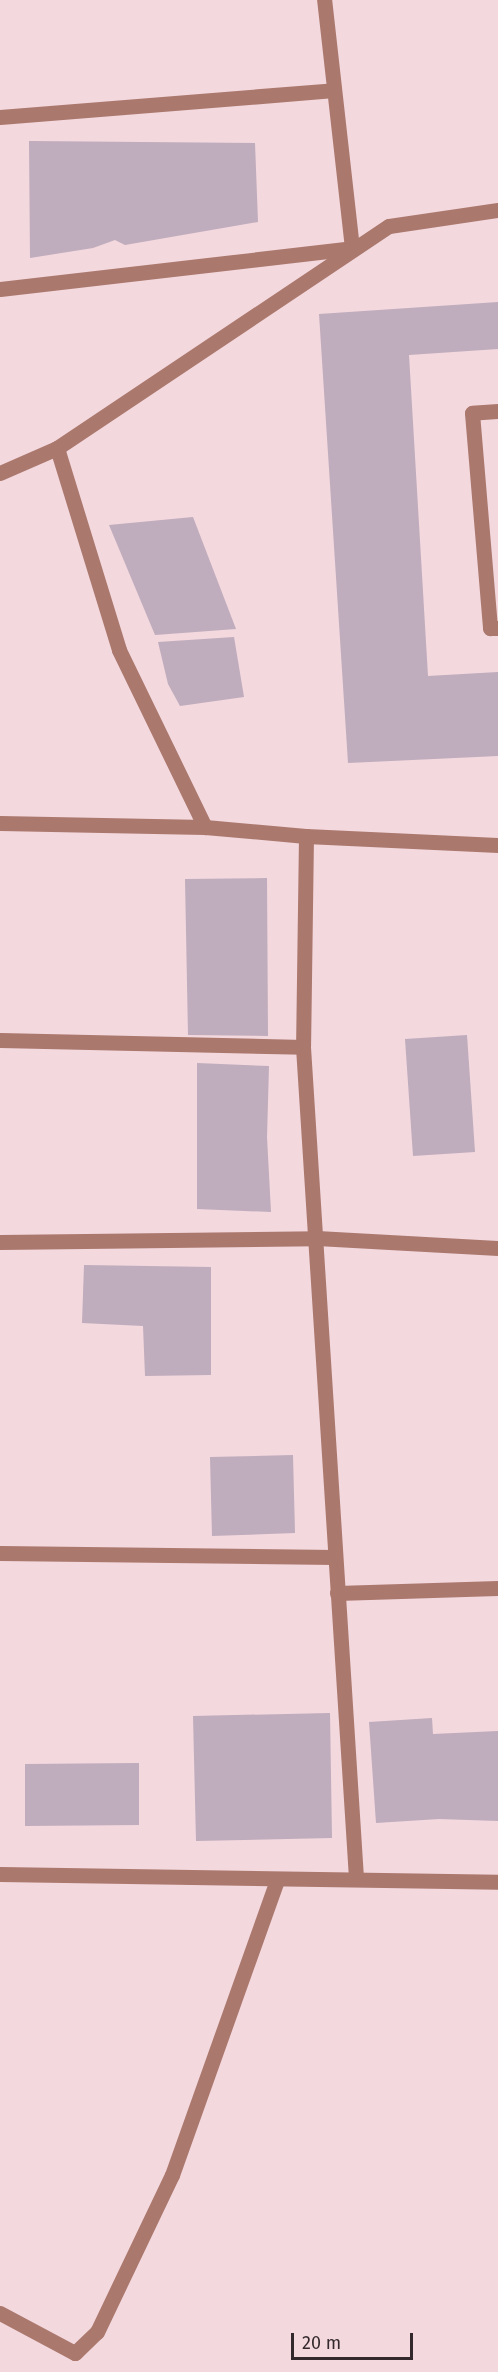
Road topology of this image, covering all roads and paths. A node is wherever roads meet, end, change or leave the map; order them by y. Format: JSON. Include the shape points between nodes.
{"nodes":[{"id":1,"x":324,"y":0,"type":"edge"},
{"id":2,"x":334,"y":90,"type":"junction"},
{"id":3,"x":0,"y":117,"type":"edge"},
{"id":4,"x":498,"y":210,"type":"edge"},
{"id":5,"x":352,"y":248,"type":"junction"},
{"id":6,"x":0,"y":289,"type":"edge"},
{"id":7,"x":498,"y":411,"type":"edge"},
{"id":8,"x":57,"y":448,"type":"junction"},
{"id":9,"x":0,"y":473,"type":"edge"},
{"id":10,"x":498,"y":628,"type":"edge"},
{"id":11,"x":0,"y":823,"type":"edge"},
{"id":12,"x":205,"y":827,"type":"junction"},
{"id":13,"x":306,"y":836,"type":"junction"},
{"id":14,"x":498,"y":845,"type":"edge"},
{"id":15,"x":0,"y":1040,"type":"edge"},
{"id":16,"x":303,"y":1047,"type":"junction"},
{"id":17,"x":317,"y":1238,"type":"junction"},
{"id":18,"x":0,"y":1242,"type":"edge"},
{"id":19,"x":498,"y":1248,"type":"edge"},
{"id":20,"x":0,"y":1553,"type":"edge"},
{"id":21,"x":335,"y":1557,"type":"junction"},
{"id":22,"x":498,"y":1588,"type":"edge"},
{"id":23,"x":337,"y":1593,"type":"junction"},
{"id":24,"x":0,"y":1874,"type":"edge"},
{"id":25,"x":356,"y":1878,"type":"junction"},
{"id":26,"x":277,"y":1880,"type":"junction"},
{"id":27,"x":498,"y":1882,"type":"edge"},
{"id":28,"x":0,"y":2313,"type":"edge"}],
"edges":[{"from":1,"to":2,"type":"street"},
{"from":2,"to":3,"type":"street"},
{"from":2,"to":5,"type":"street"},
{"from":4,"to":5,"type":"street","via":[[389,226]]},
{"from":5,"to":6,"type":"street"},
{"from":5,"to":8,"type":"street"},
{"from":7,"to":10,"type":"street","via":[[472,413],[490,628]]},
{"from":8,"to":9,"type":"street"},
{"from":8,"to":12,"type":"street","via":[[119,650]]},
{"from":11,"to":12,"type":"street"},
{"from":12,"to":13,"type":"street"},
{"from":13,"to":14,"type":"street"},
{"from":13,"to":16,"type":"street"},
{"from":15,"to":16,"type":"street"},
{"from":16,"to":17,"type":"street"},
{"from":17,"to":18,"type":"street"},
{"from":17,"to":19,"type":"street"},
{"from":17,"to":21,"type":"street"},
{"from":20,"to":21,"type":"street"},
{"from":21,"to":23,"type":"street"},
{"from":22,"to":23,"type":"street"},
{"from":23,"to":25,"type":"street"},
{"from":24,"to":26,"type":"street"},
{"from":25,"to":26,"type":"street"},
{"from":25,"to":27,"type":"street"},
{"from":26,"to":28,"type":"street","via":[[172,2175],[97,2332],[75,2353]]}]}
